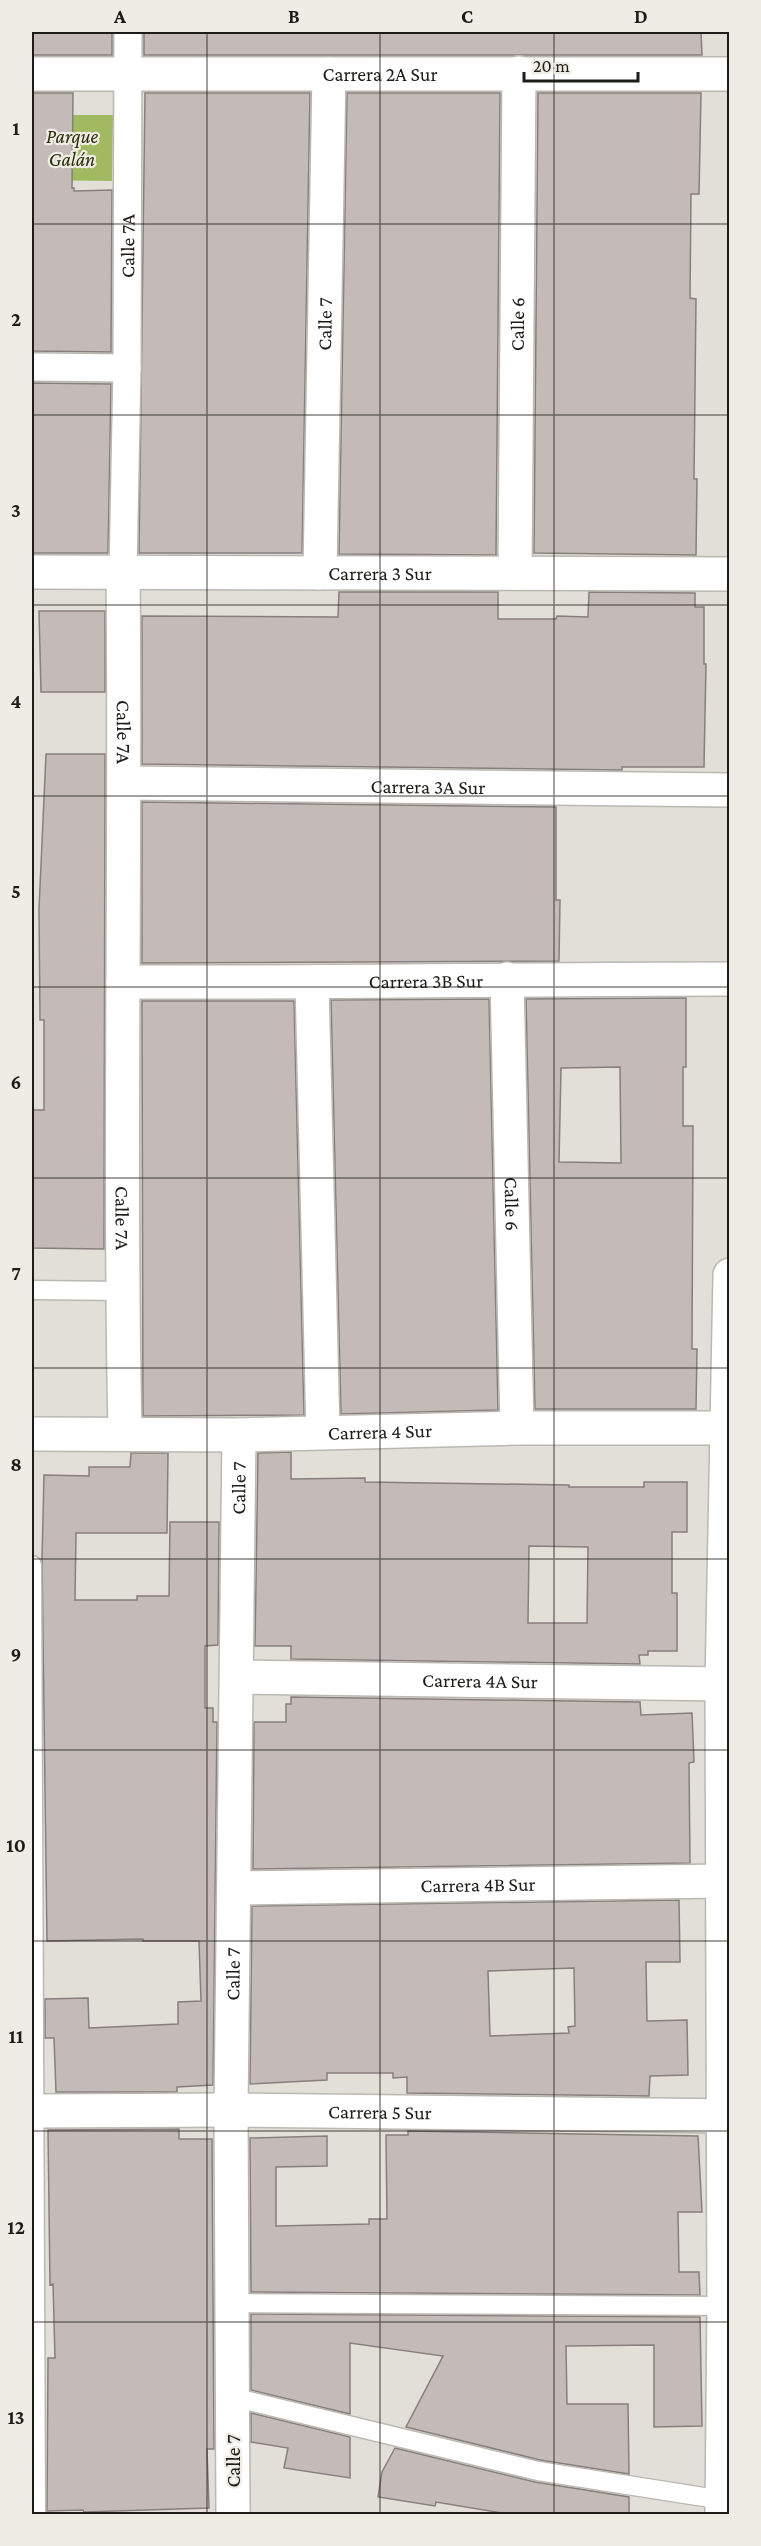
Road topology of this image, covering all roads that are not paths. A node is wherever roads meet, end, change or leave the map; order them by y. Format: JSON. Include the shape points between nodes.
{"nodes":[{"id":1,"x":128,"y":32,"type":"edge"},
{"id":2,"x":519,"y":73,"type":"junction"},
{"id":3,"x":32,"y":74,"type":"edge"},
{"id":4,"x":128,"y":74,"type":"junction"},
{"id":5,"x":329,"y":74,"type":"junction"},
{"id":6,"x":729,"y":74,"type":"edge"},
{"id":7,"x":32,"y":367,"type":"edge"},
{"id":8,"x":127,"y":368,"type":"junction"},
{"id":9,"x":32,"y":572,"type":"edge"},
{"id":10,"x":123,"y":573,"type":"junction"},
{"id":11,"x":320,"y":573,"type":"junction"},
{"id":12,"x":515,"y":573,"type":"junction"},
{"id":13,"x":729,"y":574,"type":"edge"},
{"id":14,"x":125,"y":783,"type":"junction"},
{"id":15,"x":729,"y":790,"type":"edge"},
{"id":16,"x":507,"y":979,"type":"junction"},
{"id":17,"x":729,"y":979,"type":"edge"},
{"id":18,"x":123,"y":981,"type":"junction"},
{"id":19,"x":312,"y":983,"type":"junction"},
{"id":20,"x":729,"y":1275,"type":"edge"},
{"id":21,"x":32,"y":1290,"type":"edge"},
{"id":22,"x":123,"y":1291,"type":"junction"},
{"id":23,"x":517,"y":1428,"type":"junction"},
{"id":24,"x":728,"y":1428,"type":"edge"},
{"id":25,"x":323,"y":1432,"type":"junction"},
{"id":26,"x":32,"y":1434,"type":"edge"},
{"id":27,"x":125,"y":1434,"type":"junction"},
{"id":28,"x":238,"y":1435,"type":"junction"},
{"id":29,"x":32,"y":1565,"type":"edge"},
{"id":30,"x":237,"y":1677,"type":"junction"},
{"id":31,"x":722,"y":1684,"type":"junction"},
{"id":32,"x":723,"y":1881,"type":"junction"},
{"id":33,"x":234,"y":1887,"type":"junction"},
{"id":34,"x":231,"y":2110,"type":"junction"},
{"id":35,"x":32,"y":2111,"type":"edge"},
{"id":36,"x":727,"y":2116,"type":"edge"},
{"id":37,"x":231,"y":2303,"type":"junction"},
{"id":38,"x":724,"y":2306,"type":"junction"},
{"id":39,"x":232,"y":2397,"type":"junction"},
{"id":40,"x":723,"y":2507,"type":"edge"},
{"id":41,"x":36,"y":2514,"type":"edge"},
{"id":42,"x":233,"y":2514,"type":"edge"}],
"edges":[{"from":1,"to":4,"type":"street","name":"Calle 7A"},
{"from":2,"to":5,"type":"street","name":"Carrera 2A Sur"},
{"from":2,"to":6,"type":"street","name":"Carrera 2A Sur"},
{"from":2,"to":12,"type":"street","name":"Calle 6"},
{"from":3,"to":4,"type":"street","name":"Carrera 2A Sur"},
{"from":4,"to":5,"type":"street","name":"Carrera 2A Sur"},
{"from":4,"to":8,"type":"street","name":"Calle 7A"},
{"from":5,"to":11,"type":"street","name":"Calle 7"},
{"from":7,"to":8,"type":"street"},
{"from":8,"to":10,"type":"street","name":"Calle 7A"},
{"from":9,"to":10,"type":"street","name":"Carrera 3 Sur"},
{"from":10,"to":11,"type":"street","name":"Carrera 3 Sur"},
{"from":10,"to":14,"type":"street","name":"Calle 7A"},
{"from":11,"to":12,"type":"street","name":"Carrera 3 Sur"},
{"from":12,"to":13,"type":"street","name":"Carrera 3 Sur"},
{"from":14,"to":15,"type":"street","name":"Carrera 3A Sur"},
{"from":14,"to":18,"type":"street","name":"Calle 7A"},
{"from":16,"to":17,"type":"street","name":"Carrera 3B Sur"},
{"from":16,"to":19,"type":"street","name":"Carrera 3B Sur"},
{"from":16,"to":23,"type":"street","name":"Calle 6"},
{"from":18,"to":19,"type":"street","name":"Carrera 3B Sur"},
{"from":18,"to":22,"type":"street","name":"Calle 7A"},
{"from":19,"to":25,"type":"street"},
{"from":20,"to":24,"type":"street"},
{"from":21,"to":22,"type":"lane"},
{"from":22,"to":27,"type":"street","name":"Calle 7A"},
{"from":23,"to":24,"type":"street","name":"Carrera 4 Sur"},
{"from":23,"to":25,"type":"street","name":"Carrera 4 Sur"},
{"from":24,"to":31,"type":"street"},
{"from":25,"to":28,"type":"street","name":"Carrera 4 Sur"},
{"from":26,"to":27,"type":"street","name":"Carrera 4 Sur"},
{"from":27,"to":28,"type":"street","name":"Carrera 4 Sur"},
{"from":28,"to":30,"type":"street","name":"Calle 7"},
{"from":29,"to":35,"type":"lane"},
{"from":30,"to":31,"type":"street","name":"Carrera 4A Sur"},
{"from":30,"to":33,"type":"street","name":"Calle 7"},
{"from":31,"to":32,"type":"street"},
{"from":32,"to":33,"type":"street","name":"Carrera 4B Sur"},
{"from":32,"to":36,"type":"street"},
{"from":33,"to":34,"type":"street","name":"Calle 7"},
{"from":34,"to":35,"type":"street","name":"Carrera 5 Sur"},
{"from":34,"to":36,"type":"street","name":"Carrera 5 Sur"},
{"from":34,"to":37,"type":"street","name":"Calle 7"},
{"from":35,"to":41,"type":"lane"},
{"from":36,"to":38,"type":"street"},
{"from":37,"to":38,"type":"lane"},
{"from":37,"to":39,"type":"street","name":"Calle 7"},
{"from":38,"to":40,"type":"street"},
{"from":39,"to":40,"type":"lane","via":[[538,2471]]},
{"from":39,"to":42,"type":"street","name":"Calle 7"}]}
